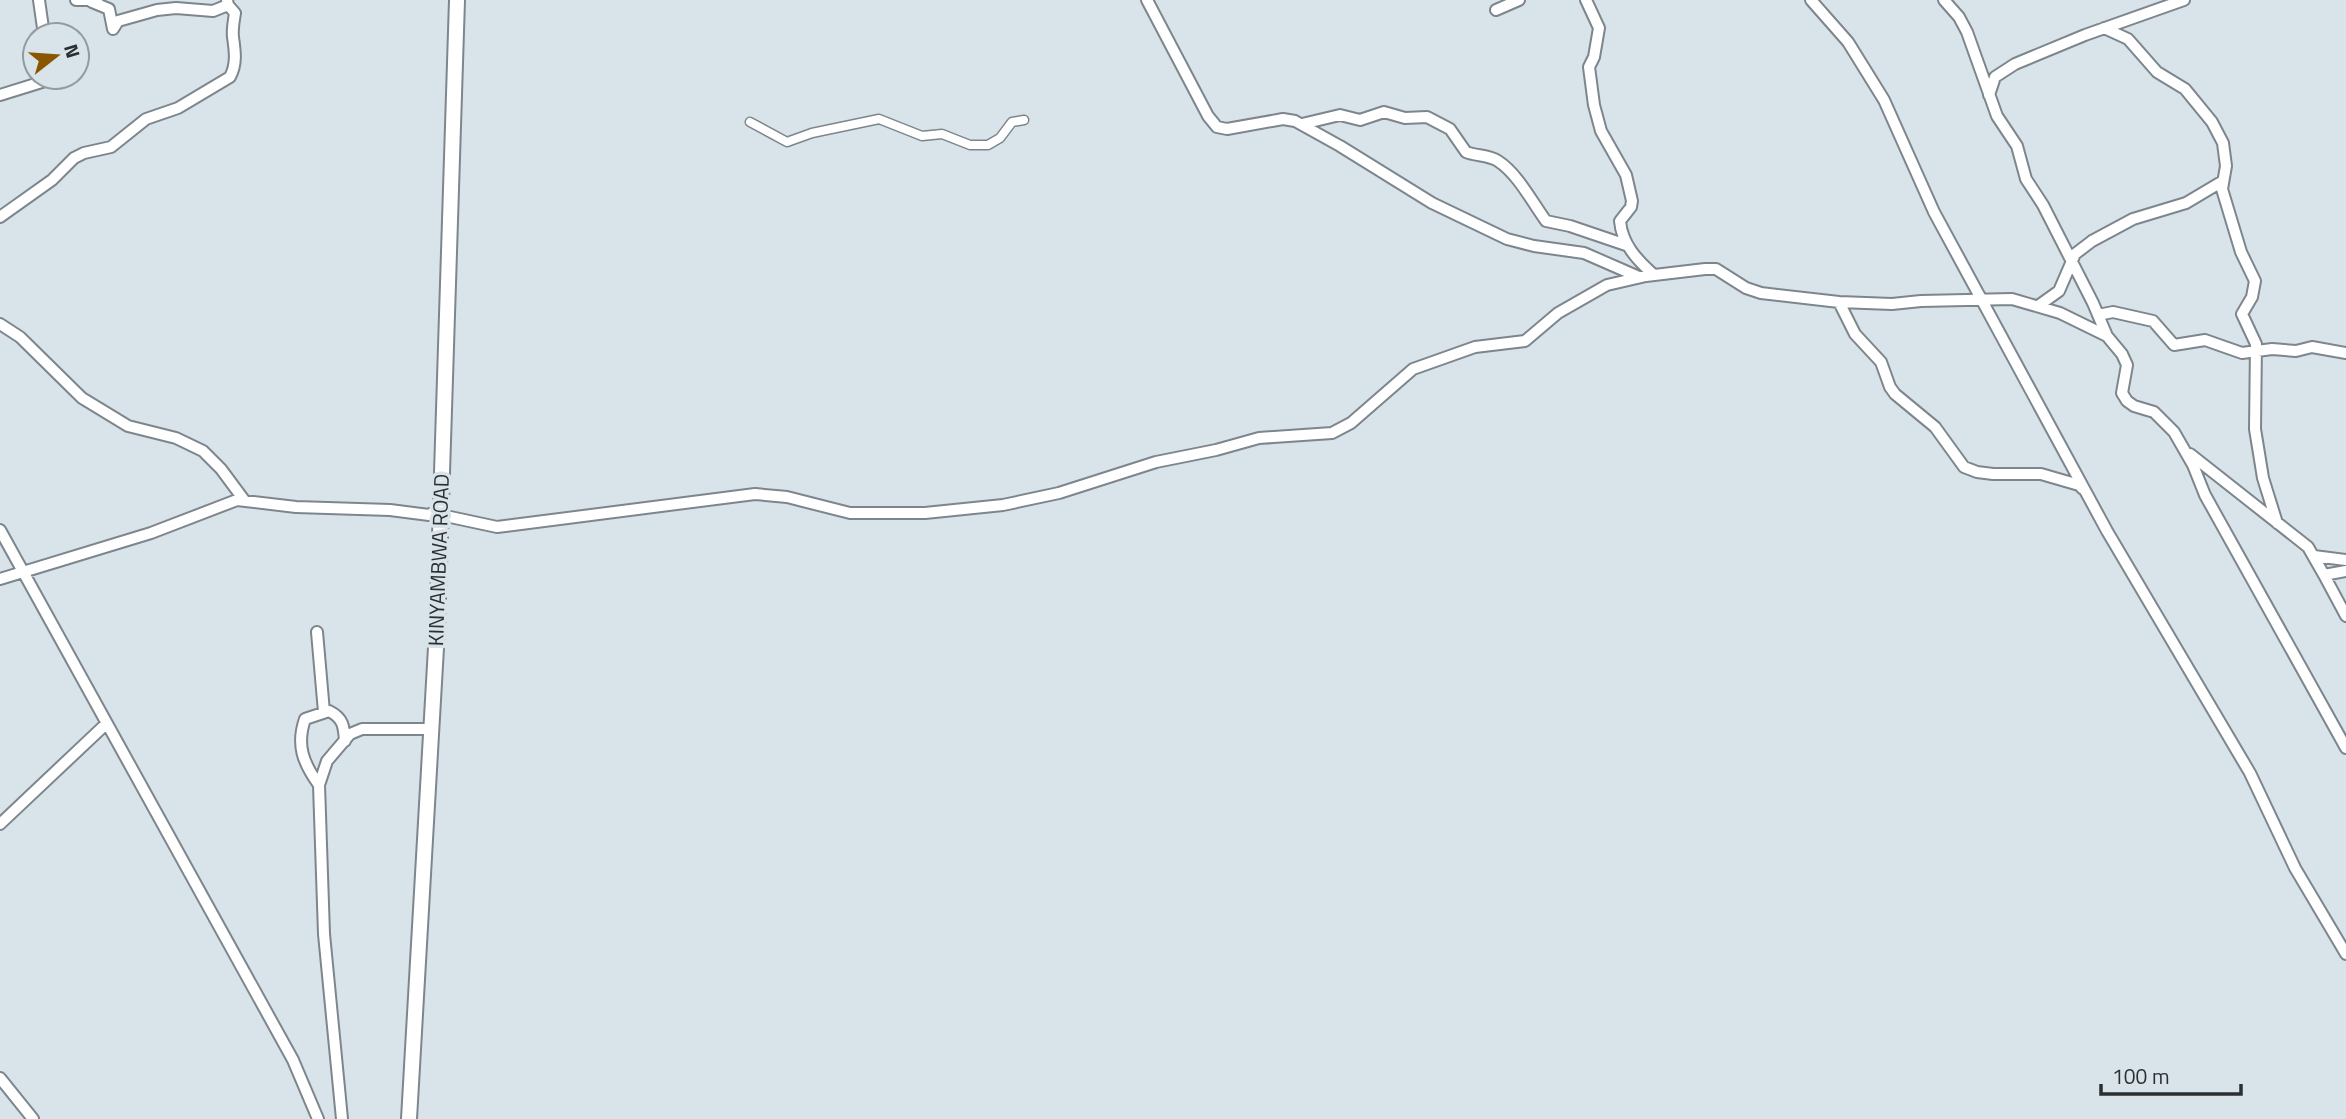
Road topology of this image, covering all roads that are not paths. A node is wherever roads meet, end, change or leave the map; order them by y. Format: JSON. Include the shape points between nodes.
{"nodes":[{"id":1,"x":39,"y":0,"type":"edge"},
{"id":2,"x":76,"y":0,"type":"edge"},
{"id":3,"x":457,"y":0,"type":"edge"},
{"id":4,"x":1147,"y":0,"type":"edge"},
{"id":5,"x":1519,"y":0,"type":"edge"},
{"id":6,"x":1587,"y":0,"type":"edge"},
{"id":7,"x":1811,"y":0,"type":"edge"},
{"id":8,"x":1944,"y":0,"type":"edge"},
{"id":9,"x":2185,"y":0,"type":"edge"},
{"id":10,"x":95,"y":1,"type":"edge"},
{"id":11,"x":227,"y":3,"type":"edge"},
{"id":12,"x":1496,"y":10,"type":"dead end"},
{"id":13,"x":42,"y":21,"type":"edge"},
{"id":14,"x":2105,"y":28,"type":"junction"},
{"id":15,"x":21,"y":88,"type":"edge"},
{"id":16,"x":0,"y":94,"type":"edge"},
{"id":17,"x":1989,"y":94,"type":"junction"},
{"id":18,"x":1024,"y":120,"type":"dead end"},
{"id":19,"x":750,"y":122,"type":"dead end"},
{"id":20,"x":1302,"y":124,"type":"junction"},
{"id":21,"x":2223,"y":181,"type":"junction"},
{"id":22,"x":0,"y":217,"type":"edge"},
{"id":23,"x":1626,"y":245,"type":"junction"},
{"id":24,"x":2072,"y":262,"type":"junction"},
{"id":25,"x":1654,"y":275,"type":"junction"},
{"id":26,"x":1639,"y":278,"type":"junction"},
{"id":27,"x":1981,"y":299,"type":"junction"},
{"id":28,"x":1839,"y":302,"type":"junction"},
{"id":29,"x":2038,"y":306,"type":"junction"},
{"id":30,"x":2098,"y":315,"type":"junction"},
{"id":31,"x":0,"y":324,"type":"edge"},
{"id":32,"x":2107,"y":336,"type":"junction"},
{"id":33,"x":2256,"y":350,"type":"junction"},
{"id":34,"x":2346,"y":353,"type":"edge"},
{"id":35,"x":2185,"y":450,"type":"junction"},
{"id":36,"x":2085,"y":491,"type":"junction"},
{"id":37,"x":244,"y":500,"type":"junction"},
{"id":38,"x":441,"y":512,"type":"junction"},
{"id":39,"x":2277,"y":523,"type":"junction"},
{"id":40,"x":0,"y":530,"type":"edge"},
{"id":41,"x":2314,"y":556,"type":"junction"},
{"id":42,"x":2346,"y":560,"type":"edge"},
{"id":43,"x":2346,"y":571,"type":"edge"},
{"id":44,"x":22,"y":572,"type":"junction"},
{"id":45,"x":2324,"y":575,"type":"junction"},
{"id":46,"x":0,"y":579,"type":"edge"},
{"id":47,"x":2346,"y":616,"type":"edge"},
{"id":48,"x":317,"y":632,"type":"dead end"},
{"id":49,"x":324,"y":712,"type":"junction"},
{"id":50,"x":106,"y":724,"type":"junction"},
{"id":51,"x":432,"y":729,"type":"junction"},
{"id":52,"x":345,"y":741,"type":"junction"},
{"id":53,"x":2346,"y":748,"type":"edge"},
{"id":54,"x":318,"y":785,"type":"junction"},
{"id":55,"x":0,"y":824,"type":"edge"},
{"id":56,"x":2346,"y":954,"type":"edge"},
{"id":57,"x":0,"y":1078,"type":"edge"},
{"id":58,"x":33,"y":1119,"type":"edge"},
{"id":59,"x":318,"y":1119,"type":"edge"},
{"id":60,"x":342,"y":1119,"type":"edge"},
{"id":61,"x":409,"y":1119,"type":"edge"}],
"edges":[{"from":1,"to":13,"type":"street"},
{"from":2,"to":10,"type":"street"},
{"from":3,"to":38,"type":"street","name":"KINYAMBWA ROAD"},
{"from":4,"to":20,"type":"street","via":[[1214,125],[1227,129],[1283,119]]},
{"from":5,"to":12,"type":"street"},
{"from":6,"to":23,"type":"street","via":[[1599,28],[1589,67],[1594,105],[1601,131],[1626,175],[1632,201],[1620,221]]},
{"from":7,"to":27,"type":"street","via":[[1848,42],[1884,100],[1934,212]]},
{"from":8,"to":17,"type":"street","via":[[1967,32]]},
{"from":9,"to":14,"type":"street"},
{"from":10,"to":11,"type":"street","via":[[109,9],[113,29],[118,21],[157,10],[213,11]]},
{"from":11,"to":22,"type":"street","via":[[234,13],[236,53],[230,77],[177,108],[146,119],[111,147],[84,153]]},
{"from":14,"to":17,"type":"street","via":[[2001,71]]},
{"from":14,"to":21,"type":"street","via":[[2128,39],[2157,72],[2196,99],[2223,143]]},
{"from":15,"to":16,"type":"street"},
{"from":17,"to":24,"type":"street","via":[[2017,146],[2026,179]]},
{"from":18,"to":19,"type":"street","via":[[1012,122],[988,145],[970,145],[942,134],[922,136],[879,118],[787,142]]},
{"from":20,"to":23,"type":"street","via":[[1340,115],[1360,120],[1384,112],[1433,118],[1450,128],[1466,152],[1496,159],[1546,221]]},
{"from":20,"to":26,"type":"street","via":[[1432,203],[1507,239],[1584,253]]},
{"from":21,"to":24,"type":"street","via":[[2175,208],[2126,222],[2080,249]]},
{"from":21,"to":33,"type":"street","via":[[2241,252],[2255,281],[2242,314]]},
{"from":23,"to":25,"type":"street"},
{"from":24,"to":29,"type":"street","via":[[2059,291]]},
{"from":24,"to":30,"type":"street"},
{"from":25,"to":26,"type":"street"},
{"from":25,"to":28,"type":"street","via":[[1716,269],[1752,291]]},
{"from":26,"to":38,"type":"street","via":[[1585,296],[1525,341],[1475,347],[1413,369],[1351,423],[1332,433],[1259,438],[1003,505],[925,513],[850,513],[755,494],[498,527]]},
{"from":27,"to":28,"type":"street"},
{"from":27,"to":29,"type":"street","via":[[2012,299]]},
{"from":27,"to":36,"type":"street"},
{"from":28,"to":36,"type":"street","via":[[1855,334],[1881,362],[1895,394],[1935,427],[1964,467],[1985,473],[2041,474]]},
{"from":29,"to":32,"type":"street"},
{"from":30,"to":32,"type":"street"},
{"from":30,"to":33,"type":"street","via":[[2121,313],[2153,321],[2174,345],[2205,340],[2237,352]]},
{"from":31,"to":37,"type":"street","via":[[20,337],[82,398],[128,426],[176,438],[203,451]]},
{"from":32,"to":35,"type":"street","via":[[2127,365],[2122,393],[2127,401],[2154,412]]},
{"from":33,"to":34,"type":"street","via":[[2312,347]]},
{"from":33,"to":39,"type":"street","via":[[2255,429]]},
{"from":35,"to":39,"type":"street"},
{"from":35,"to":53,"type":"street","via":[[2205,495]]},
{"from":36,"to":56,"type":"street","via":[[2250,773],[2295,868]]},
{"from":37,"to":38,"type":"street","via":[[296,507]]},
{"from":37,"to":44,"type":"street"},
{"from":38,"to":51,"type":"street","name":"KINYAMBWA ROAD"},
{"from":39,"to":41,"type":"street"},
{"from":40,"to":44,"type":"street"},
{"from":41,"to":42,"type":"street"},
{"from":41,"to":45,"type":"street"},
{"from":43,"to":45,"type":"street"},
{"from":44,"to":46,"type":"street"},
{"from":44,"to":50,"type":"street"},
{"from":45,"to":47,"type":"street"},
{"from":48,"to":49,"type":"street"},
{"from":49,"to":52,"type":"street","via":[[343,722]]},
{"from":49,"to":54,"type":"street","via":[[305,719],[300,734],[305,766]]},
{"from":50,"to":55,"type":"street"},
{"from":50,"to":59,"type":"street","via":[[293,1060]]},
{"from":51,"to":52,"type":"street","via":[[362,729]]},
{"from":51,"to":61,"type":"street","name":"KINYAMBWA ROAD"},
{"from":52,"to":54,"type":"street","via":[[327,761]]},
{"from":54,"to":60,"type":"street","via":[[324,934]]},
{"from":57,"to":58,"type":"street"}]}
